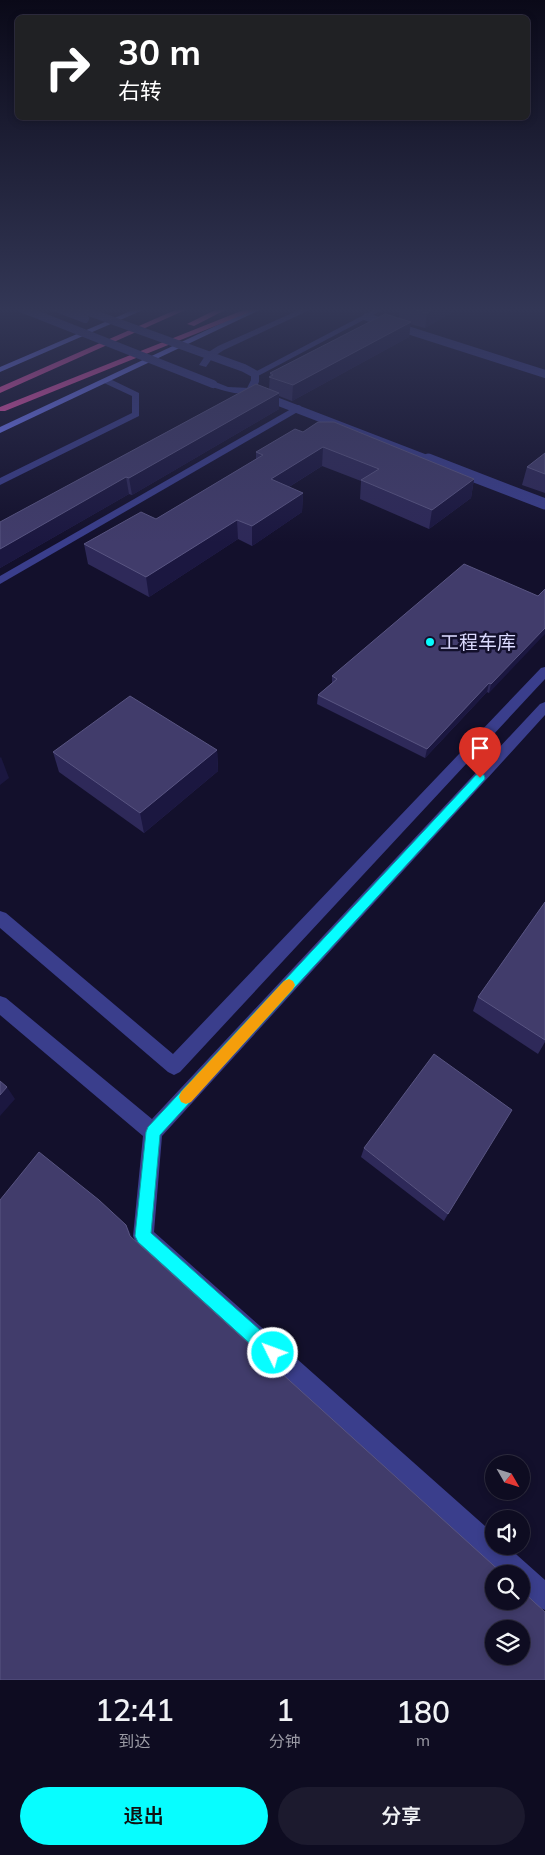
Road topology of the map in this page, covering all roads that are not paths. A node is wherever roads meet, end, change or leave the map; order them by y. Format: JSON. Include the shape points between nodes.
{"nodes":[{"id":1,"x":54,"y":385,"type":"edge"},
{"id":2,"x":61,"y":385,"type":"edge"},
{"id":3,"x":97,"y":385,"type":"edge"},
{"id":4,"x":116,"y":385,"type":"edge"},
{"id":5,"x":217,"y":385,"type":"edge"},
{"id":6,"x":253,"y":385,"type":"edge"},
{"id":7,"x":250,"y":391,"type":"junction"},
{"id":8,"x":298,"y":408,"type":"junction"},
{"id":9,"x":1,"y":409,"type":"edge"},
{"id":10,"x":0,"y":430,"type":"edge"},
{"id":11,"x":0,"y":482,"type":"edge"},
{"id":12,"x":545,"y":504,"type":"edge"},
{"id":13,"x":0,"y":581,"type":"edge"},
{"id":14,"x":545,"y":671,"type":"edge"},
{"id":15,"x":545,"y":707,"type":"edge"},
{"id":16,"x":0,"y":918,"type":"edge"},
{"id":17,"x":0,"y":1004,"type":"edge"},
{"id":18,"x":153,"y":1132,"type":"junction"},
{"id":19,"x":509,"y":1565,"type":"edge"},
{"id":20,"x":530,"y":1584,"type":"edge"},
{"id":21,"x":545,"y":1597,"type":"edge"}],
"edges":[{"from":1,"to":9,"type":"highway"},
{"from":2,"to":9,"type":"highway"},
{"from":3,"to":10,"type":"main road"},
{"from":4,"to":11,"type":"street","via":[[136,395],[136,414]]},
{"from":5,"to":7,"type":"street","bridge":true},
{"from":6,"to":7,"type":"street","bridge":true},
{"from":7,"to":8,"type":"street","bridge":true},
{"from":8,"to":12,"type":"street","bridge":true},
{"from":8,"to":13,"type":"street"},
{"from":14,"to":16,"type":"street","via":[[174,1066]]},
{"from":15,"to":18,"type":"street"},
{"from":17,"to":18,"type":"street"},
{"from":18,"to":19,"type":"street","via":[[143,1236]]},
{"from":20,"to":21,"type":"street"}]}
